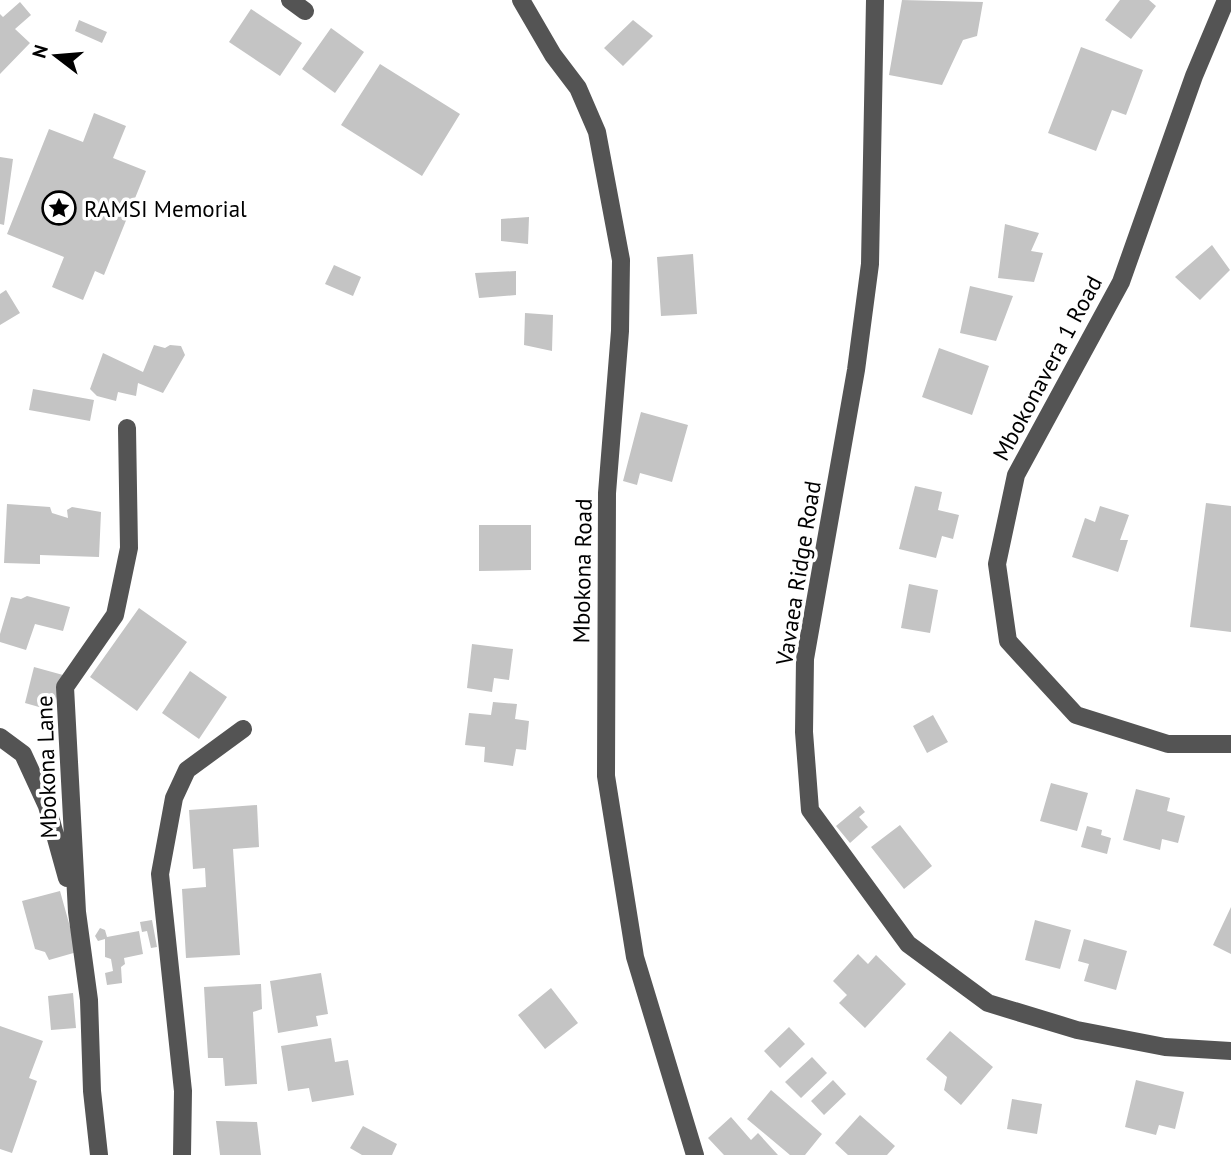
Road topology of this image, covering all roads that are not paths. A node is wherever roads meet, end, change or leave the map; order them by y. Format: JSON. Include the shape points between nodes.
{"nodes":[{"id":1,"x":290,"y":0,"type":"edge"},
{"id":2,"x":521,"y":0,"type":"edge"},
{"id":3,"x":875,"y":0,"type":"edge"},
{"id":4,"x":1226,"y":0,"type":"edge"},
{"id":5,"x":305,"y":11,"type":"dead end"},
{"id":6,"x":127,"y":428,"type":"dead end"},
{"id":7,"x":243,"y":729,"type":"dead end"},
{"id":8,"x":0,"y":737,"type":"edge"},
{"id":9,"x":1231,"y":744,"type":"edge"},
{"id":10,"x":77,"y":912,"type":"junction"},
{"id":11,"x":1231,"y":1051,"type":"edge"},
{"id":12,"x":99,"y":1155,"type":"edge"},
{"id":13,"x":182,"y":1155,"type":"edge"},
{"id":14,"x":695,"y":1155,"type":"edge"}],
"edges":[{"from":1,"to":5,"type":"street"},
{"from":2,"to":14,"type":"street","name":"Mbokona Road","via":[[578,88],[597,132],[621,260],[607,493],[606,776],[635,957]]},
{"from":3,"to":11,"type":"street","name":"Vavaea Ridge Road","via":[[870,264],[805,659],[810,810],[908,944],[988,1003],[1077,1030],[1165,1047]]},
{"from":4,"to":9,"type":"street","name":"Mbokonavera 1 Road","via":[[1121,282],[1016,475],[996,564],[1008,641],[1076,715],[1168,744]]},
{"from":6,"to":10,"type":"street","name":"Mbokona Lane","via":[[129,548],[115,615],[65,687]]},
{"from":7,"to":13,"type":"street","via":[[187,771],[174,798],[160,874],[183,1091]]},
{"from":8,"to":10,"type":"street","name":"Mbokona Lane","via":[[23,754],[47,806]]},
{"from":10,"to":12,"type":"street","name":"Mbokona Lane","via":[[89,1000]]}]}
